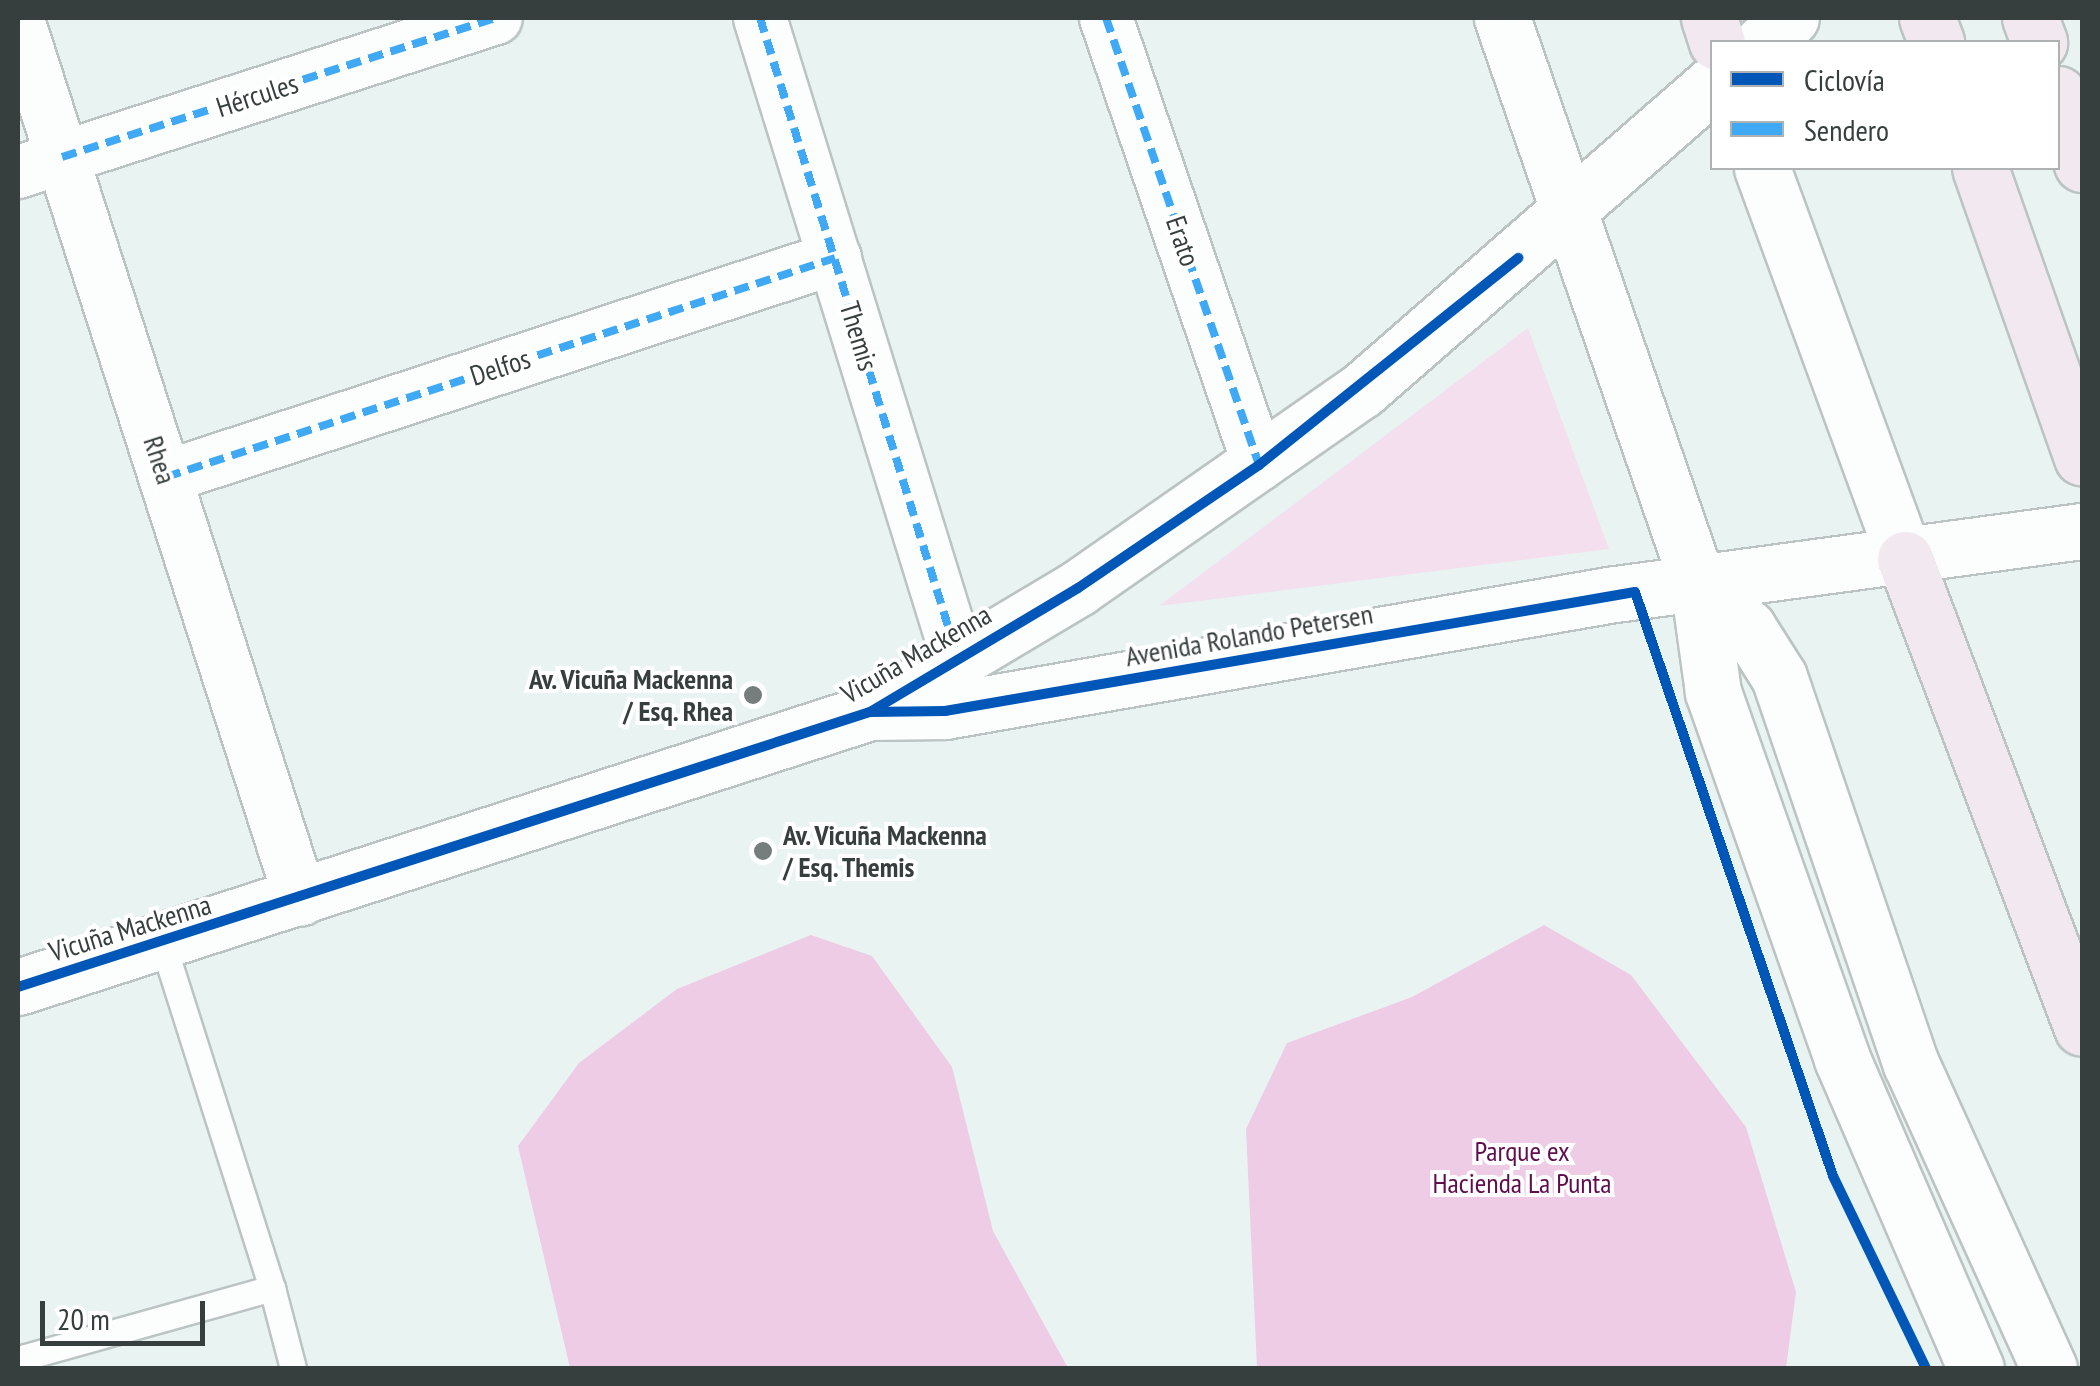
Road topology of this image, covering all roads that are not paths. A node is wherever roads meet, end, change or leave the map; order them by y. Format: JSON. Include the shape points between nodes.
{"nodes":[{"id":1,"x":496,"y":18,"type":"edge"},
{"id":2,"x":760,"y":18,"type":"edge"},
{"id":3,"x":1106,"y":18,"type":"edge"},
{"id":4,"x":1502,"y":18,"type":"edge"},
{"id":5,"x":1791,"y":18,"type":"edge"},
{"id":6,"x":18,"y":20,"type":"edge"},
{"id":7,"x":1765,"y":40,"type":"edge"},
{"id":8,"x":1710,"y":88,"type":"edge"},
{"id":9,"x":2060,"y":100,"type":"edge"},
{"id":10,"x":2082,"y":164,"type":"edge"},
{"id":11,"x":40,"y":165,"type":"edge"},
{"id":12,"x":1763,"y":170,"type":"edge"},
{"id":13,"x":1981,"y":170,"type":"edge"},
{"id":14,"x":1565,"y":214,"type":"junction"},
{"id":15,"x":834,"y":258,"type":"junction"},
{"id":16,"x":2082,"y":458,"type":"edge"},
{"id":17,"x":1259,"y":465,"type":"junction"},
{"id":18,"x":166,"y":477,"type":"junction"},
{"id":19,"x":2082,"y":530,"type":"edge"},
{"id":20,"x":1905,"y":559,"type":"junction"},
{"id":21,"x":1698,"y":584,"type":"junction"},
{"id":22,"x":957,"y":655,"type":"junction"},
{"id":23,"x":870,"y":712,"type":"junction"},
{"id":24,"x":301,"y":900,"type":"junction"},
{"id":25,"x":162,"y":942,"type":"junction"},
{"id":26,"x":18,"y":986,"type":"edge"},
{"id":27,"x":2082,"y":1028,"type":"edge"},
{"id":28,"x":272,"y":1288,"type":"junction"},
{"id":29,"x":18,"y":1359,"type":"edge"},
{"id":30,"x":294,"y":1368,"type":"edge"},
{"id":31,"x":1976,"y":1368,"type":"edge"},
{"id":32,"x":2049,"y":1368,"type":"edge"}],
"edges":[{"from":1,"to":11,"type":"street","name":"Hércules"},
{"from":2,"to":15,"type":"street","name":"Themis"},
{"from":3,"to":17,"type":"street","name":"Erato"},
{"from":4,"to":14,"type":"main road"},
{"from":5,"to":7,"type":"main road"},
{"from":6,"to":11,"type":"street","name":"Rhea"},
{"from":8,"to":14,"type":"main road","name":"Vicuña Mackenna"},
{"from":9,"to":10,"type":"highway"},
{"from":11,"to":18,"type":"street","name":"Rhea"},
{"from":12,"to":20,"type":"main road"},
{"from":13,"to":16,"type":"highway"},
{"from":14,"to":17,"type":"main road","name":"Vicuña Mackenna","via":[[1377,378]]},
{"from":14,"to":21,"type":"main road"},
{"from":15,"to":18,"type":"street","name":"Delfos"},
{"from":15,"to":22,"type":"street","name":"Themis"},
{"from":17,"to":22,"type":"main road","name":"Vicuña Mackenna","via":[[1078,588]]},
{"from":18,"to":24,"type":"street","name":"Rhea"},
{"from":19,"to":20,"type":"main road","name":"Avenida Rolando Petersen"},
{"from":20,"to":21,"type":"main road","name":"Avenida Rolando Petersen"},
{"from":20,"to":27,"type":"highway"},
{"from":21,"to":23,"type":"main road","name":"Avenida Rolando Petersen","via":[[944,712]]},
{"from":21,"to":31,"type":"main road","via":[[1713,692],[1835,1041],[1905,1221]]},
{"from":21,"to":32,"type":"main road","via":[[1748,628],[1779,677],[1911,1064]]},
{"from":22,"to":23,"type":"main road","name":"Vicuña Mackenna"},
{"from":23,"to":24,"type":"main road","name":"Vicuña Mackenna"},
{"from":24,"to":25,"type":"main road","name":"Vicuña Mackenna"},
{"from":25,"to":26,"type":"main road","name":"Vicuña Mackenna"},
{"from":25,"to":28,"type":"lane"},
{"from":28,"to":29,"type":"lane"},
{"from":28,"to":30,"type":"lane"}]}
